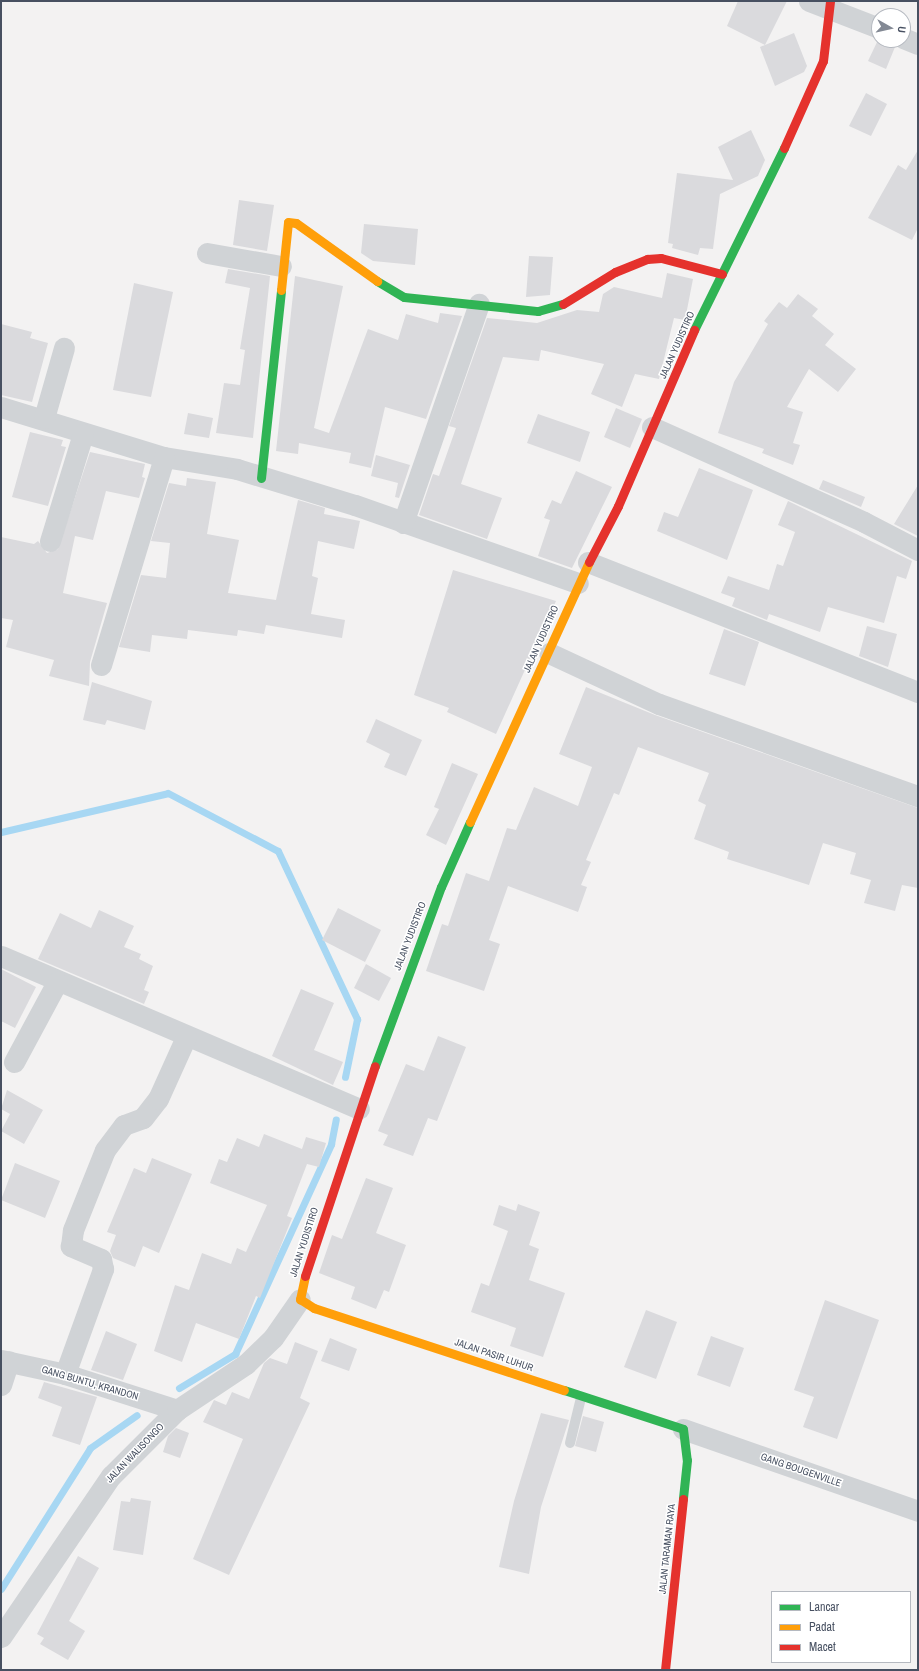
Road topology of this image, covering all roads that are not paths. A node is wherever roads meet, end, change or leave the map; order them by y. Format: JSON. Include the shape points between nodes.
{"nodes":[{"id":1,"x":809,"y":1,"type":"edge"},
{"id":2,"x":830,"y":5,"type":"edge"},
{"id":3,"x":871,"y":24,"type":"edge"},
{"id":4,"x":207,"y":253,"type":"dead end"},
{"id":5,"x":281,"y":266,"type":"junction"},
{"id":6,"x":722,"y":274,"type":"junction"},
{"id":7,"x":479,"y":304,"type":"junction"},
{"id":8,"x":64,"y":348,"type":"dead end"},
{"id":9,"x":1,"y":407,"type":"edge"},
{"id":10,"x":44,"y":418,"type":"junction"},
{"id":11,"x":652,"y":427,"type":"junction"},
{"id":12,"x":83,"y":434,"type":"junction"},
{"id":13,"x":164,"y":457,"type":"junction"},
{"id":14,"x":261,"y":478,"type":"junction"},
{"id":15,"x":403,"y":523,"type":"junction"},
{"id":16,"x":50,"y":541,"type":"dead end"},
{"id":17,"x":918,"y":550,"type":"edge"},
{"id":18,"x":588,"y":562,"type":"junction"},
{"id":19,"x":578,"y":583,"type":"junction"},
{"id":20,"x":549,"y":653,"type":"junction"},
{"id":21,"x":101,"y":665,"type":"dead end"},
{"id":22,"x":918,"y":692,"type":"edge"},
{"id":23,"x":918,"y":796,"type":"edge"},
{"id":24,"x":1,"y":956,"type":"edge"},
{"id":25,"x":57,"y":982,"type":"junction"},
{"id":26,"x":186,"y":1037,"type":"junction"},
{"id":27,"x":14,"y":1062,"type":"dead end"},
{"id":28,"x":359,"y":1109,"type":"junction"},
{"id":29,"x":300,"y":1299,"type":"junction"},
{"id":30,"x":5,"y":1361,"type":"edge"},
{"id":31,"x":65,"y":1374,"type":"junction"},
{"id":32,"x":1,"y":1385,"type":"edge"},
{"id":33,"x":581,"y":1398,"type":"junction"},
{"id":34,"x":177,"y":1410,"type":"junction"},
{"id":35,"x":683,"y":1429,"type":"junction"},
{"id":36,"x":570,"y":1443,"type":"dead end"},
{"id":37,"x":918,"y":1511,"type":"edge"},
{"id":38,"x":1,"y":1637,"type":"edge"},
{"id":39,"x":665,"y":1670,"type":"edge"}],
"edges":[{"from":1,"to":2,"type":"street"},
{"from":2,"to":3,"type":"street"},
{"from":2,"to":6,"type":"street","name":"JALAN YUDISTIRO","via":[[822,61],[752,219]]},
{"from":4,"to":5,"type":"street"},
{"from":5,"to":7,"type":"street","via":[[288,222],[296,223],[372,276],[383,288],[404,297]]},
{"from":5,"to":14,"type":"street"},
{"from":6,"to":7,"type":"street","via":[[661,258],[647,259],[615,272],[551,309]]},
{"from":6,"to":11,"type":"street","name":"JALAN YUDISTIRO"},
{"from":7,"to":15,"type":"street"},
{"from":8,"to":10,"type":"street"},
{"from":9,"to":10,"type":"street"},
{"from":10,"to":12,"type":"street"},
{"from":11,"to":17,"type":"street","via":[[864,522]]},
{"from":11,"to":18,"type":"street","name":"JALAN YUDISTIRO"},
{"from":12,"to":13,"type":"street"},
{"from":12,"to":16,"type":"street"},
{"from":13,"to":14,"type":"street","via":[[237,469]]},
{"from":13,"to":21,"type":"street"},
{"from":14,"to":15,"type":"street"},
{"from":15,"to":19,"type":"street"},
{"from":18,"to":19,"type":"street","name":"JALAN YUDISTIRO"},
{"from":18,"to":22,"type":"street"},
{"from":19,"to":20,"type":"street","name":"JALAN YUDISTIRO"},
{"from":20,"to":23,"type":"street","via":[[659,704]]},
{"from":20,"to":28,"type":"street","name":"JALAN YUDISTIRO","via":[[469,819],[415,952]]},
{"from":24,"to":25,"type":"street"},
{"from":25,"to":26,"type":"street"},
{"from":25,"to":27,"type":"street"},
{"from":26,"to":28,"type":"street"},
{"from":26,"to":31,"type":"street","via":[[158,1099],[143,1118],[124,1125],[105,1150],[73,1230],[71,1246],[101,1259],[104,1269]]},
{"from":28,"to":29,"type":"street","name":"JALAN YUDISTIRO"},
{"from":29,"to":33,"type":"street","name":"JALAN PASIR LUHUR","via":[[314,1308],[502,1368]]},
{"from":29,"to":34,"type":"street","name":"JALAN WALISONGO","via":[[273,1338],[246,1364]]},
{"from":30,"to":31,"type":"street","name":"GANG BUNTU, KRANDON"},
{"from":30,"to":32,"type":"street"},
{"from":31,"to":34,"type":"street","name":"GANG BUNTU, KRANDON"},
{"from":33,"to":35,"type":"street","name":"JALAN PASIR LUHUR"},
{"from":33,"to":36,"type":"lane"},
{"from":34,"to":38,"type":"street","name":"JALAN WALISONGO","via":[[111,1476]]},
{"from":35,"to":37,"type":"street","name":"GANG BOUGENVILLE"},
{"from":35,"to":39,"type":"street","name":"JALAN TARAMAN RAYA","via":[[687,1460]]}]}
